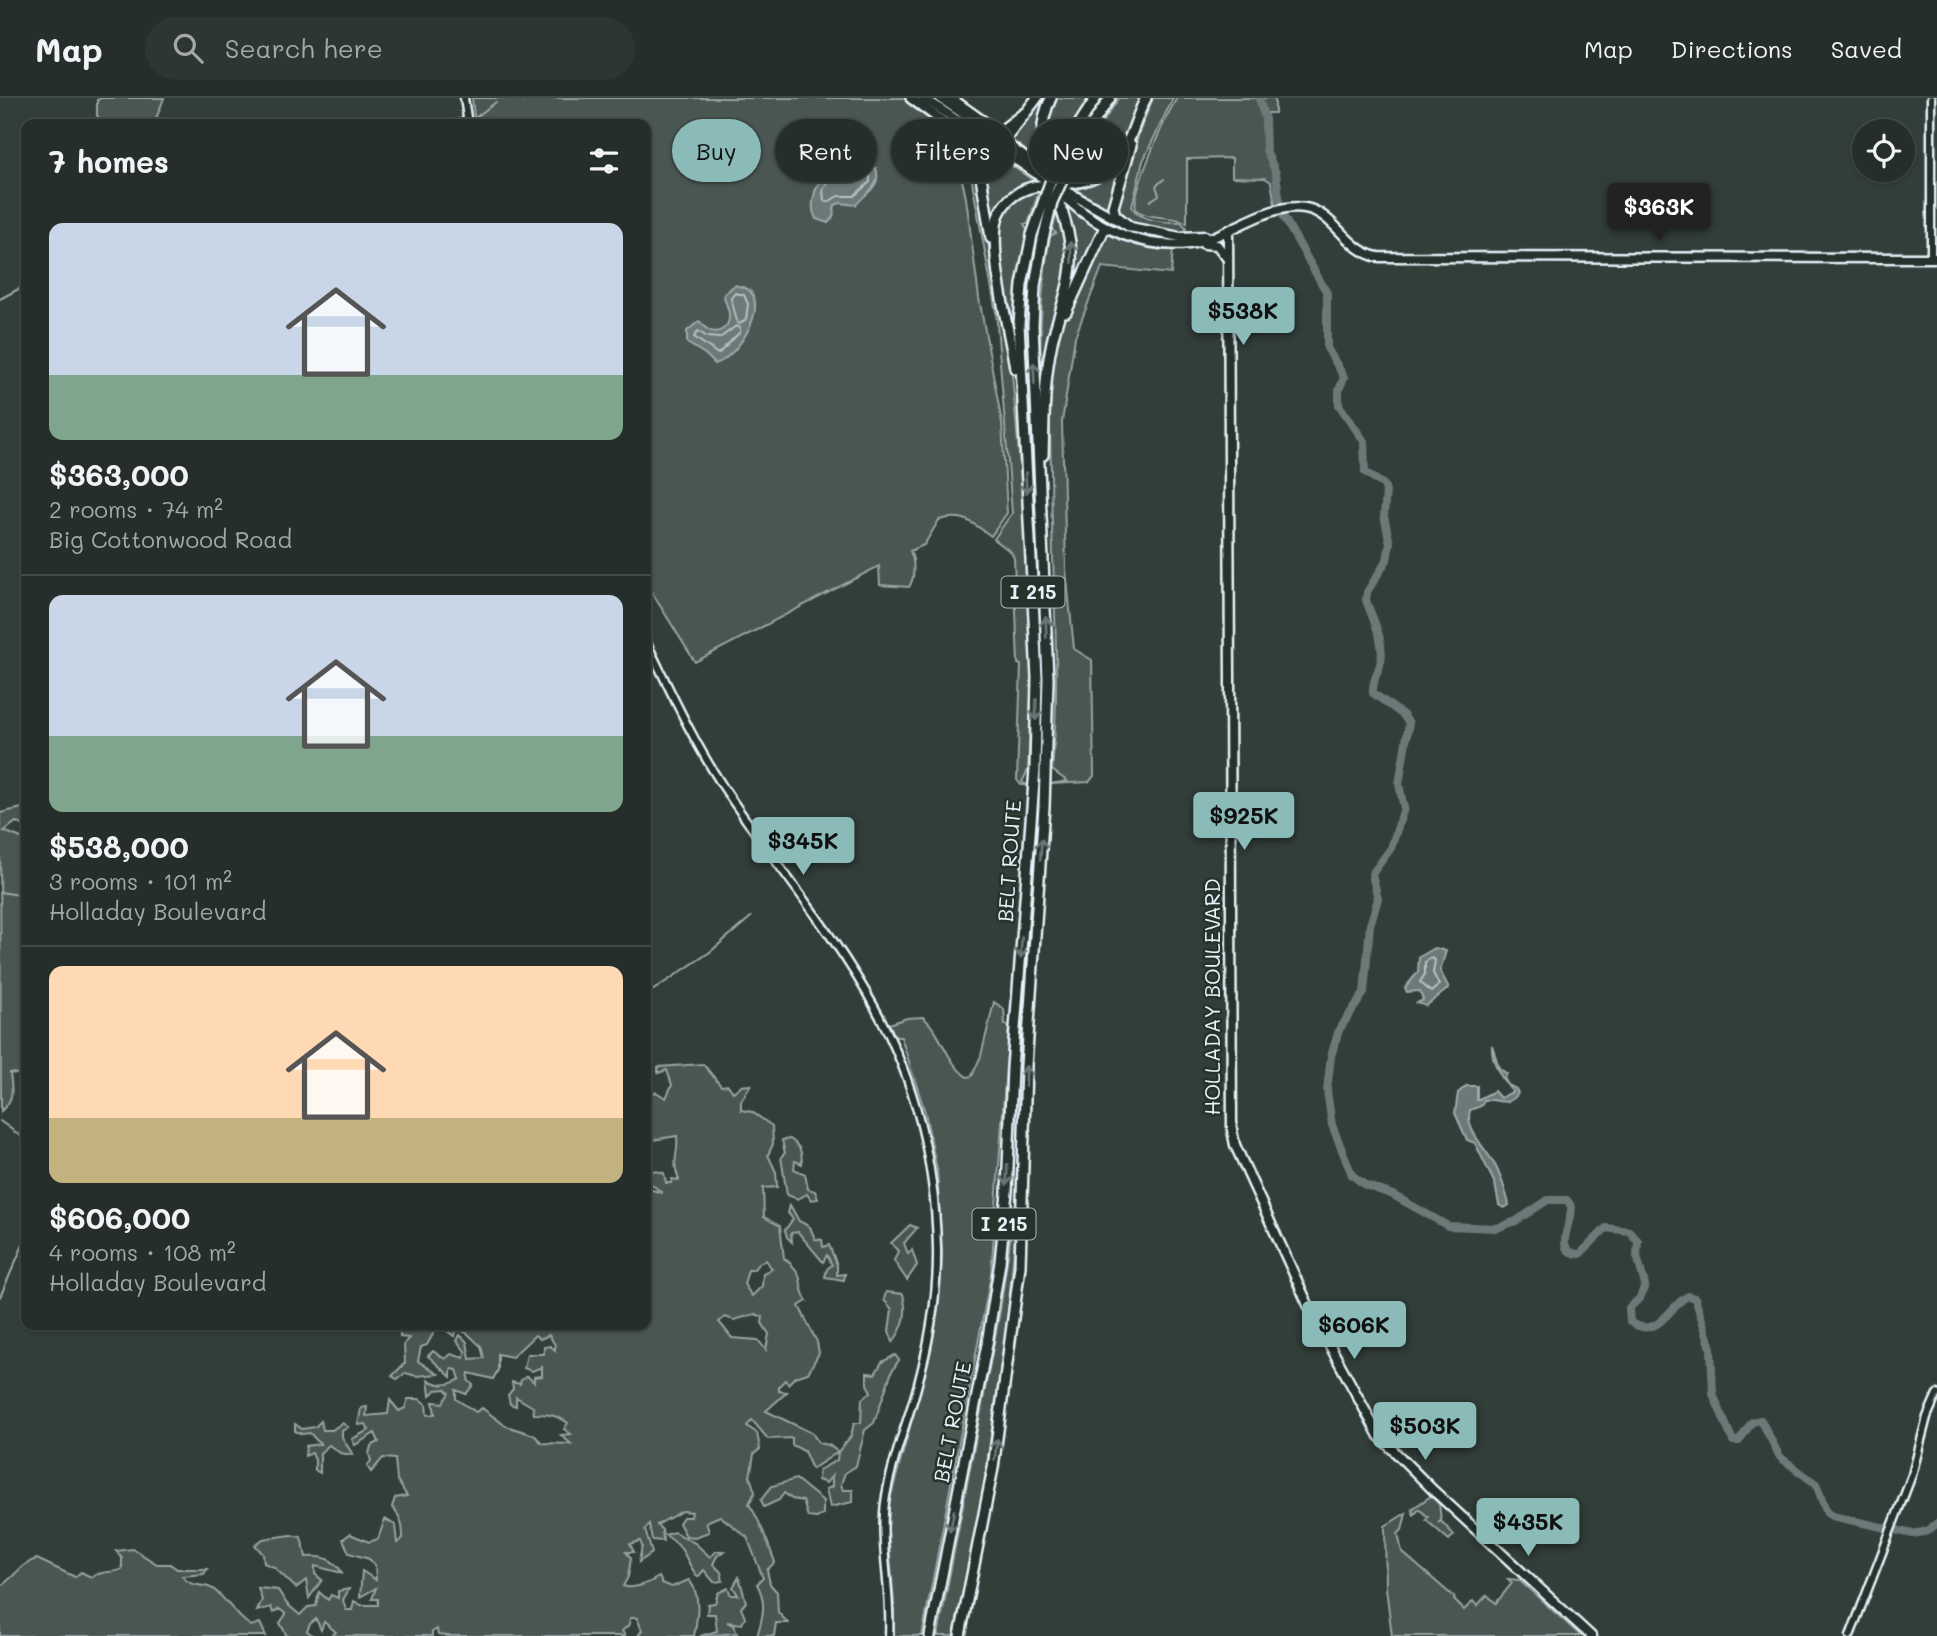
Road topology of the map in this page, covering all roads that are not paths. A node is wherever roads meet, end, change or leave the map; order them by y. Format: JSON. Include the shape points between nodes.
{"nodes":[{"id":1,"x":464,"y":98,"type":"edge"},
{"id":2,"x":911,"y":98,"type":"edge"},
{"id":3,"x":924,"y":98,"type":"edge"},
{"id":4,"x":940,"y":98,"type":"edge"},
{"id":5,"x":950,"y":98,"type":"edge"},
{"id":6,"x":1037,"y":98,"type":"edge"},
{"id":7,"x":1051,"y":98,"type":"edge"},
{"id":8,"x":1096,"y":98,"type":"edge"},
{"id":9,"x":1110,"y":98,"type":"edge"},
{"id":10,"x":1931,"y":98,"type":"edge"},
{"id":11,"x":1144,"y":102,"type":"edge"},
{"id":12,"x":1023,"y":114,"type":"junction"},
{"id":13,"x":467,"y":119,"type":"edge"},
{"id":14,"x":940,"y":119,"type":"edge"},
{"id":15,"x":955,"y":119,"type":"edge"},
{"id":16,"x":970,"y":119,"type":"edge"},
{"id":17,"x":1086,"y":119,"type":"edge"},
{"id":18,"x":1093,"y":119,"type":"edge"},
{"id":19,"x":1015,"y":125,"type":"edge"},
{"id":20,"x":1015,"y":150,"type":"edge"},
{"id":21,"x":1015,"y":161,"type":"edge"},
{"id":22,"x":982,"y":182,"type":"edge"},
{"id":23,"x":1050,"y":182,"type":"edge"},
{"id":24,"x":1060,"y":182,"type":"edge"},
{"id":25,"x":1054,"y":185,"type":"junction"},
{"id":26,"x":1107,"y":222,"type":"junction"},
{"id":27,"x":1130,"y":227,"type":"junction"},
{"id":28,"x":1225,"y":232,"type":"junction"},
{"id":29,"x":1188,"y":244,"type":"junction"},
{"id":30,"x":1934,"y":258,"type":"edge"},
{"id":31,"x":1228,"y":261,"type":"junction"},
{"id":32,"x":1000,"y":274,"type":"junction"},
{"id":33,"x":1052,"y":342,"type":"junction"},
{"id":34,"x":1022,"y":415,"type":"junction"},
{"id":35,"x":1042,"y":515,"type":"junction"},
{"id":36,"x":651,"y":651,"type":"edge"},
{"id":37,"x":1937,"y":1394,"type":"edge"},
{"id":38,"x":890,"y":1636,"type":"edge"},
{"id":39,"x":930,"y":1636,"type":"edge"},
{"id":40,"x":960,"y":1636,"type":"edge"},
{"id":41,"x":1591,"y":1636,"type":"edge"},
{"id":42,"x":1850,"y":1636,"type":"edge"}],
"edges":[{"from":1,"to":13,"type":"street"},
{"from":2,"to":14,"type":"highway"},
{"from":3,"to":15,"type":"main road"},
{"from":4,"to":16,"type":"main road"},
{"from":5,"to":12,"type":"highway","via":[[995,130],[1003,130]]},
{"from":6,"to":12,"type":"highway"},
{"from":7,"to":25,"type":"highway","via":[[1042,145]]},
{"from":8,"to":17,"type":"highway","name":"BELT ROUTE","number":"I 215"},
{"from":9,"to":18,"type":"highway","name":"BELT ROUTE","number":"I 215"},
{"from":10,"to":30,"type":"street"},
{"from":11,"to":25,"type":"highway","via":[[1127,144],[1111,167],[1082,183]]},
{"from":11,"to":27,"type":"highway","via":[[1113,207],[1115,215]]},
{"from":12,"to":19,"type":"highway"},
{"from":20,"to":25,"type":"main road"},
{"from":21,"to":25,"type":"main road"},
{"from":22,"to":32,"type":"highway"},
{"from":23,"to":34,"type":"highway","name":"BELT ROUTE","number":"I 215","bridge":true,"via":[[1032,235],[1022,285]]},
{"from":35,"to":24,"type":"highway","name":"BELT ROUTE","number":"I 215","one_way":true,"bridge":true,"via":[[1035,286]]},
{"from":25,"to":26,"type":"main road","via":[[1076,206]]},
{"from":25,"to":32,"type":"highway","via":[[1020,191],[1000,212],[995,237]]},
{"from":33,"to":25,"type":"highway","one_way":true,"via":[[1072,257]]},
{"from":26,"to":27,"type":"main road"},
{"from":26,"to":29,"type":"main road","via":[[1144,241]]},
{"from":26,"to":33,"type":"highway"},
{"from":27,"to":28,"type":"main road","via":[[1180,237]]},
{"from":28,"to":29,"type":"main road"},
{"from":28,"to":30,"type":"main road","via":[[1298,207],[1315,211],[1357,249],[1378,257]]},
{"from":28,"to":31,"type":"main road","name":"HOLLADAY BOULEVARD"},
{"from":29,"to":31,"type":"main road","via":[[1217,245]]},
{"from":31,"to":41,"type":"main road","name":"HOLLADAY BOULEVARD","via":[[1230,980],[1235,1145],[1310,1309],[1379,1436]]},
{"from":32,"to":34,"type":"highway"},
{"from":33,"to":35,"type":"highway","via":[[1045,402]]},
{"from":34,"to":39,"type":"highway","name":"BELT ROUTE","number":"I 215","one_way":true,"via":[[1037,678],[1035,769],[1000,1262]]},
{"from":40,"to":35,"type":"highway","name":"BELT ROUTE","number":"I 215","one_way":true,"via":[[993,1468],[1020,1266],[1026,1066],[1046,769]]},
{"from":36,"to":38,"type":"street","via":[[716,775],[874,1007],[903,1067],[920,1121],[934,1199],[936,1278],[927,1347],[885,1504]]},
{"from":37,"to":42,"type":"street","via":[[1912,1475]]}]}
